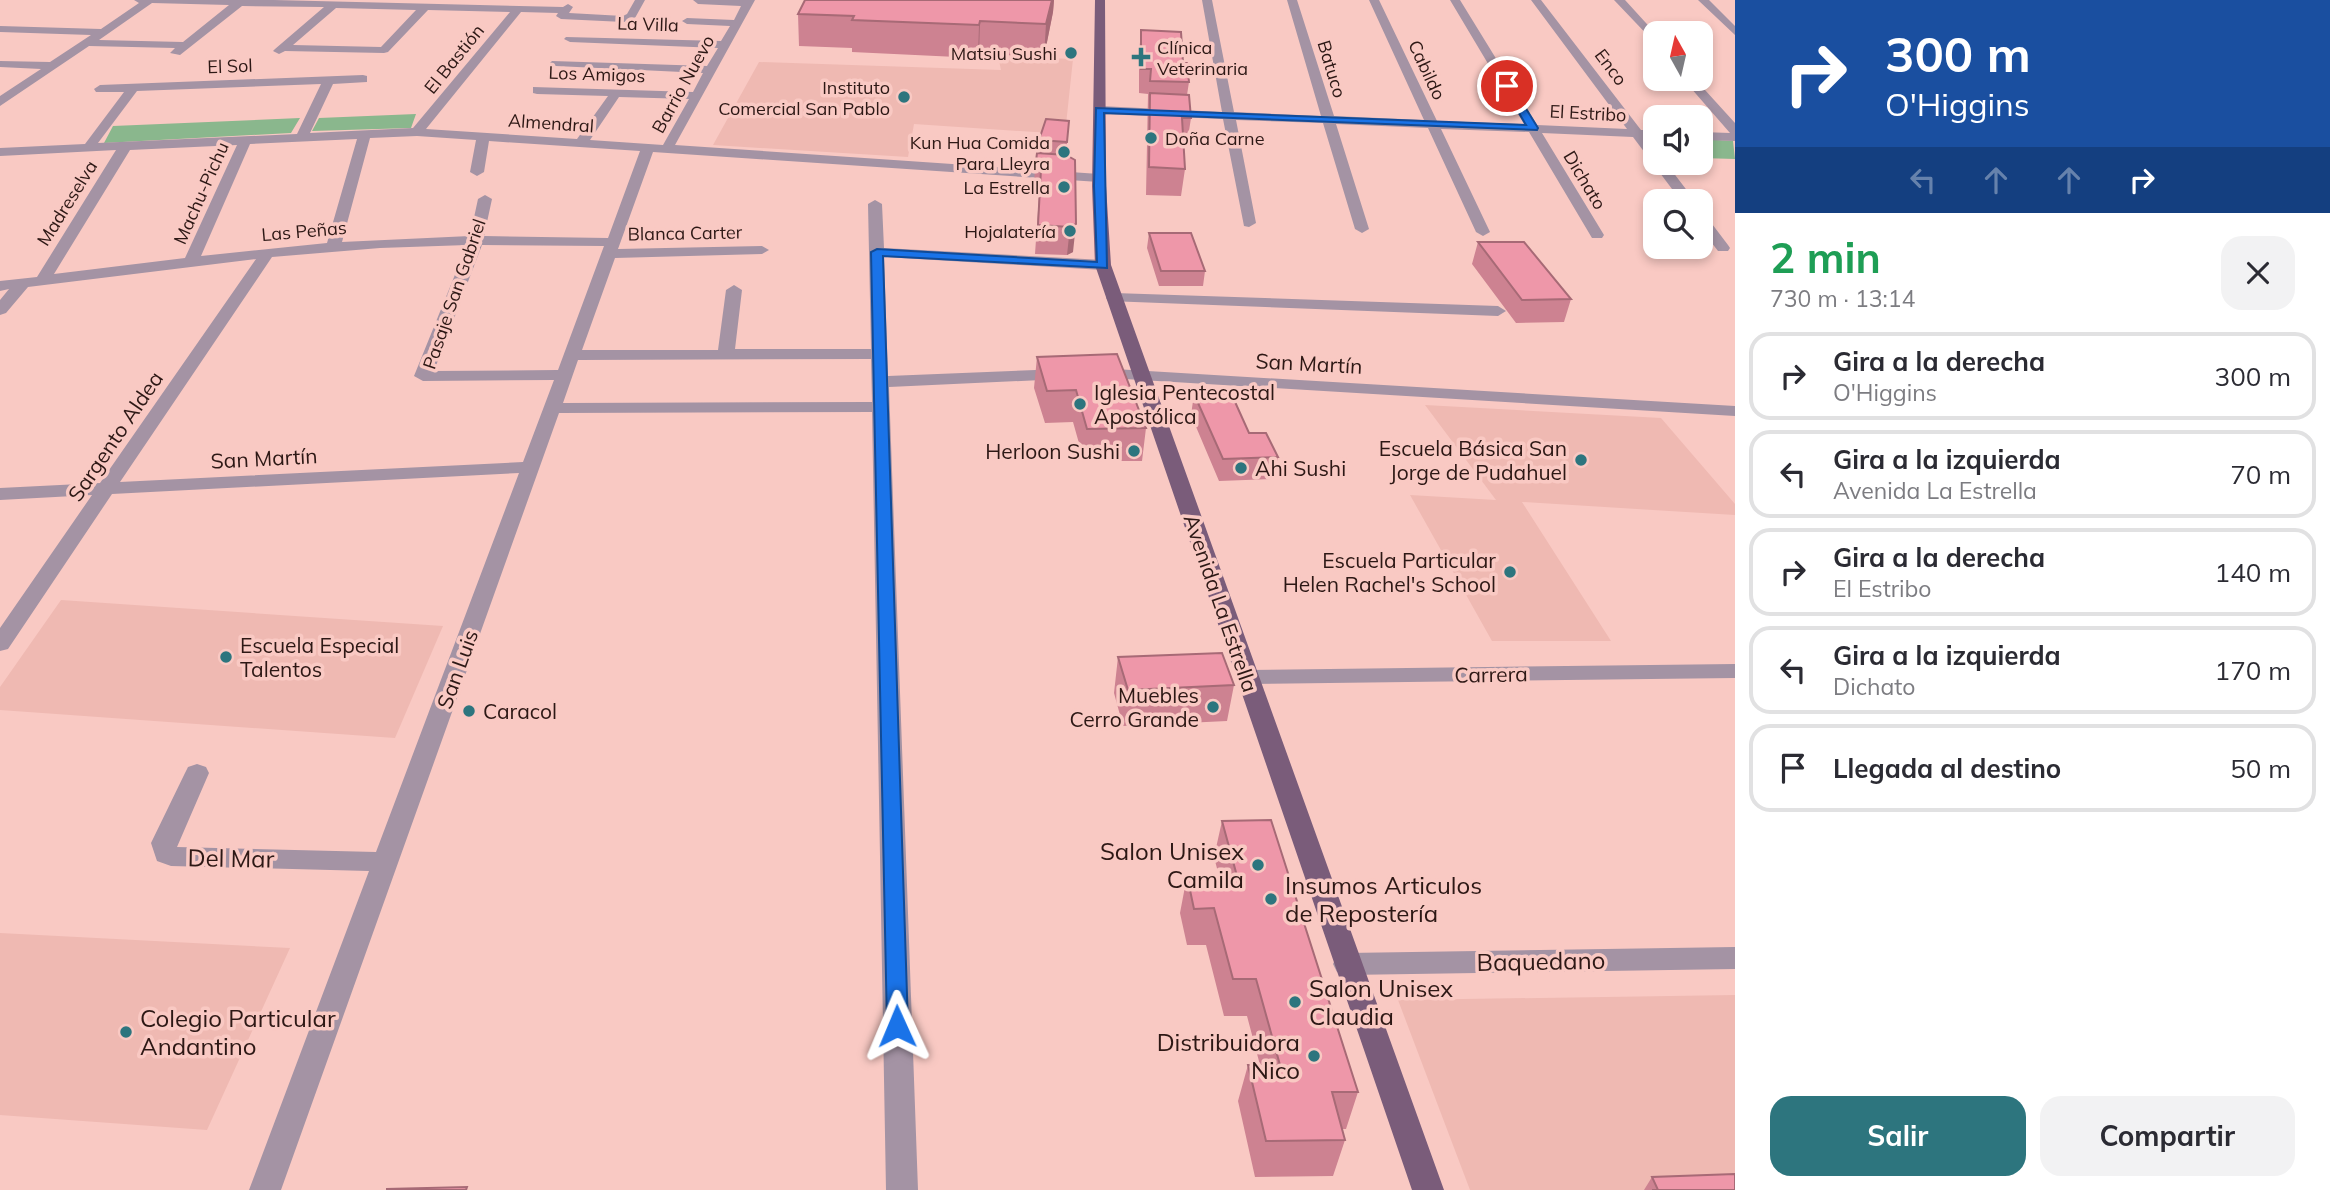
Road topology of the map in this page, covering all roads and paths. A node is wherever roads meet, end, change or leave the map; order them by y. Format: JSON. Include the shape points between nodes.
{"nodes":[{"id":1,"x":139,"y":0,"type":"edge"},
{"id":2,"x":150,"y":0,"type":"edge"},
{"id":3,"x":573,"y":0,"type":"edge"},
{"id":4,"x":640,"y":0,"type":"edge"},
{"id":5,"x":1100,"y":0,"type":"edge"},
{"id":6,"x":1207,"y":0,"type":"edge"},
{"id":7,"x":1292,"y":0,"type":"edge"},
{"id":8,"x":1374,"y":0,"type":"edge"},
{"id":9,"x":1455,"y":0,"type":"edge"},
{"id":10,"x":1536,"y":0,"type":"edge"},
{"id":11,"x":1619,"y":0,"type":"edge"},
{"id":12,"x":1703,"y":0,"type":"edge"},
{"id":13,"x":698,"y":1,"type":"edge"},
{"id":14,"x":749,"y":1,"type":"edge"},
{"id":15,"x":240,"y":2,"type":"junction"},
{"id":16,"x":368,"y":3,"type":"edge"},
{"id":17,"x":333,"y":5,"type":"junction"},
{"id":18,"x":425,"y":7,"type":"junction"},
{"id":19,"x":518,"y":9,"type":"junction"},
{"id":20,"x":563,"y":13,"type":"junction"},
{"id":21,"x":687,"y":22,"type":"dead end"},
{"id":22,"x":737,"y":23,"type":"junction"},
{"id":23,"x":1643,"y":27,"type":"edge"},
{"id":24,"x":0,"y":29,"type":"edge"},
{"id":25,"x":104,"y":32,"type":"junction"},
{"id":26,"x":1735,"y":32,"type":"edge"},
{"id":27,"x":570,"y":39,"type":"dead end"},
{"id":28,"x":88,"y":43,"type":"junction"},
{"id":29,"x":186,"y":45,"type":"junction"},
{"id":30,"x":725,"y":45,"type":"junction"},
{"id":31,"x":169,"y":58,"type":"dead end"},
{"id":32,"x":556,"y":63,"type":"dead end"},
{"id":33,"x":0,"y":64,"type":"edge"},
{"id":34,"x":53,"y":66,"type":"junction"},
{"id":35,"x":711,"y":70,"type":"junction"},
{"id":36,"x":363,"y":79,"type":"dead end"},
{"id":37,"x":329,"y":80,"type":"junction"},
{"id":38,"x":133,"y":88,"type":"junction"},
{"id":39,"x":100,"y":89,"type":"dead end"},
{"id":40,"x":537,"y":90,"type":"dead end"},
{"id":41,"x":1700,"y":91,"type":"edge"},
{"id":42,"x":616,"y":93,"type":"junction"},
{"id":43,"x":696,"y":96,"type":"junction"},
{"id":44,"x":0,"y":102,"type":"edge"},
{"id":45,"x":1100,"y":110,"type":"junction"},
{"id":46,"x":1229,"y":115,"type":"junction"},
{"id":47,"x":1329,"y":119,"type":"junction"},
{"id":48,"x":1433,"y":124,"type":"junction"},
{"id":49,"x":1533,"y":128,"type":"junction"},
{"id":50,"x":1735,"y":131,"type":"edge"},
{"id":51,"x":417,"y":132,"type":"junction"},
{"id":52,"x":365,"y":133,"type":"junction"},
{"id":53,"x":1637,"y":133,"type":"junction"},
{"id":54,"x":1643,"y":133,"type":"edge"},
{"id":55,"x":302,"y":136,"type":"junction"},
{"id":56,"x":483,"y":136,"type":"junction"},
{"id":57,"x":1713,"y":136,"type":"edge"},
{"id":58,"x":1735,"y":137,"type":"edge"},
{"id":59,"x":246,"y":139,"type":"junction"},
{"id":60,"x":1643,"y":141,"type":"edge"},
{"id":61,"x":581,"y":143,"type":"junction"},
{"id":62,"x":126,"y":145,"type":"junction"},
{"id":63,"x":89,"y":147,"type":"junction"},
{"id":64,"x":658,"y":148,"type":"junction"},
{"id":65,"x":1,"y":153,"type":"edge"},
{"id":66,"x":477,"y":172,"type":"dead end"},
{"id":67,"x":1668,"y":175,"type":"edge"},
{"id":68,"x":1099,"y":178,"type":"junction"},
{"id":69,"x":1679,"y":189,"type":"edge"},
{"id":70,"x":485,"y":199,"type":"dead end"},
{"id":71,"x":876,"y":204,"type":"dead end"},
{"id":72,"x":1249,"y":223,"type":"dead end"},
{"id":73,"x":1362,"y":229,"type":"dead end"},
{"id":74,"x":1483,"y":232,"type":"dead end"},
{"id":75,"x":1597,"y":235,"type":"dead end"},
{"id":76,"x":1713,"y":235,"type":"edge"},
{"id":77,"x":476,"y":241,"type":"junction"},
{"id":78,"x":332,"y":247,"type":"junction"},
{"id":79,"x":611,"y":248,"type":"junction"},
{"id":80,"x":1723,"y":248,"type":"dead end"},
{"id":81,"x":762,"y":250,"type":"dead end"},
{"id":82,"x":877,"y":252,"type":"junction"},
{"id":83,"x":267,"y":254,"type":"junction"},
{"id":84,"x":190,"y":263,"type":"junction"},
{"id":85,"x":1103,"y":265,"type":"junction"},
{"id":86,"x":42,"y":281,"type":"junction"},
{"id":87,"x":23,"y":283,"type":"junction"},
{"id":88,"x":0,"y":286,"type":"edge"},
{"id":89,"x":734,"y":290,"type":"dead end"},
{"id":90,"x":1114,"y":299,"type":"junction"},
{"id":91,"x":0,"y":310,"type":"edge"},
{"id":92,"x":1498,"y":311,"type":"dead end"},
{"id":93,"x":726,"y":354,"type":"junction"},
{"id":94,"x":879,"y":354,"type":"junction"},
{"id":95,"x":568,"y":365,"type":"junction"},
{"id":96,"x":1141,"y":375,"type":"junction"},
{"id":97,"x":880,"y":382,"type":"junction"},
{"id":98,"x":881,"y":407,"type":"junction"},
{"id":99,"x":553,"y":408,"type":"junction"},
{"id":100,"x":1735,"y":411,"type":"edge"},
{"id":101,"x":531,"y":467,"type":"junction"},
{"id":102,"x":106,"y":489,"type":"junction"},
{"id":103,"x":0,"y":494,"type":"edge"},
{"id":104,"x":0,"y":644,"type":"edge"},
{"id":105,"x":1735,"y":671,"type":"edge"},
{"id":106,"x":1247,"y":677,"type":"junction"},
{"id":107,"x":197,"y":773,"type":"dead end"},
{"id":108,"x":386,"y":862,"type":"junction"},
{"id":109,"x":1735,"y":958,"type":"edge"},
{"id":110,"x":1347,"y":964,"type":"junction"},
{"id":111,"x":265,"y":1190,"type":"edge"},
{"id":112,"x":902,"y":1190,"type":"edge"},
{"id":113,"x":1428,"y":1190,"type":"edge"}],
"edges":[{"from":1,"to":2,"type":"street"},
{"from":2,"to":15,"type":"street"},
{"from":2,"to":25,"type":"street"},
{"from":3,"to":20,"type":"street"},
{"from":4,"to":20,"type":"street","via":[[624,19]]},
{"from":5,"to":45,"type":"main road","name":"Avenida La Estrella"},
{"from":6,"to":46,"type":"street"},
{"from":7,"to":47,"type":"street","name":"Batuco"},
{"from":8,"to":48,"type":"street","name":"Cabildo"},
{"from":9,"to":49,"type":"street","name":"Dichato"},
{"from":10,"to":53,"type":"street","name":"Enco"},
{"from":11,"to":23,"type":"street"},
{"from":12,"to":26,"type":"street"},
{"from":13,"to":14,"type":"street"},
{"from":14,"to":22,"type":"street","name":"Barrio Nuevo"},
{"from":15,"to":17,"type":"street"},
{"from":15,"to":29,"type":"street"},
{"from":16,"to":17,"type":"street"},
{"from":16,"to":18,"type":"street"},
{"from":17,"to":18,"type":"street","via":[[279,51],[384,50]]},
{"from":18,"to":19,"type":"street"},
{"from":19,"to":20,"type":"street"},
{"from":19,"to":51,"type":"street","name":"El Bastión"},
{"from":21,"to":22,"type":"street"},
{"from":22,"to":30,"type":"street","name":"Barrio Nuevo"},
{"from":24,"to":25,"type":"street"},
{"from":25,"to":28,"type":"street"},
{"from":27,"to":30,"type":"street","name":"La Villa"},
{"from":28,"to":29,"type":"street"},
{"from":28,"to":34,"type":"street"},
{"from":29,"to":31,"type":"street"},
{"from":30,"to":35,"type":"street","name":"Barrio Nuevo"},
{"from":32,"to":35,"type":"street"},
{"from":33,"to":34,"type":"street"},
{"from":34,"to":44,"type":"street"},
{"from":35,"to":43,"type":"street","name":"Barrio Nuevo"},
{"from":36,"to":37,"type":"street","name":"El Sol"},
{"from":37,"to":38,"type":"street","name":"El Sol"},
{"from":37,"to":55,"type":"street"},
{"from":38,"to":39,"type":"street","name":"El Sol"},
{"from":38,"to":63,"type":"street"},
{"from":40,"to":42,"type":"street","name":"Los Amigos"},
{"from":41,"to":50,"type":"street"},
{"from":42,"to":43,"type":"street","name":"Los Amigos"},
{"from":42,"to":61,"type":"street"},
{"from":43,"to":64,"type":"street","name":"Barrio Nuevo"},
{"from":45,"to":46,"type":"street","name":"El Estribo"},
{"from":45,"to":68,"type":"main road","name":"Avenida La Estrella"},
{"from":46,"to":47,"type":"street","name":"El Estribo"},
{"from":46,"to":72,"type":"street"},
{"from":47,"to":48,"type":"street","name":"El Estribo"},
{"from":47,"to":73,"type":"street","name":"Batuco"},
{"from":48,"to":49,"type":"street","name":"El Estribo"},
{"from":48,"to":74,"type":"street","name":"Cabildo"},
{"from":49,"to":53,"type":"street","name":"El Estribo"},
{"from":49,"to":75,"type":"street","name":"Dichato"},
{"from":51,"to":52,"type":"street","name":"Almendral"},
{"from":51,"to":56,"type":"street","name":"Almendral"},
{"from":52,"to":55,"type":"street","name":"Almendral"},
{"from":52,"to":78,"type":"street"},
{"from":53,"to":54,"type":"street","name":"El Estribo"},
{"from":53,"to":60,"type":"street","name":"Enco"},
{"from":55,"to":59,"type":"street","name":"Almendral"},
{"from":56,"to":61,"type":"street","name":"Almendral"},
{"from":56,"to":66,"type":"street"},
{"from":57,"to":58,"type":"street"},
{"from":59,"to":62,"type":"street","name":"Almendral"},
{"from":59,"to":84,"type":"street","name":"Machu-Pichu"},
{"from":61,"to":64,"type":"street","name":"Almendral"},
{"from":62,"to":63,"type":"street","name":"Almendral"},
{"from":62,"to":86,"type":"street","name":"Madreselva"},
{"from":63,"to":65,"type":"street","name":"Almendral"},
{"from":64,"to":68,"type":"street","name":"Almendral"},
{"from":64,"to":79,"type":"street","name":"San Luis"},
{"from":67,"to":69,"type":"street"},
{"from":68,"to":85,"type":"main road","name":"Avenida La Estrella"},
{"from":70,"to":77,"type":"street","name":"Pasaje San Gabriel"},
{"from":71,"to":82,"type":"street"},
{"from":76,"to":80,"type":"street"},
{"from":77,"to":78,"type":"street","name":"Las Peñas"},
{"from":77,"to":79,"type":"street","name":"Las Peñas"},
{"from":77,"to":95,"type":"street","name":"Pasaje San Gabriel","via":[[423,376]]},
{"from":78,"to":83,"type":"street","name":"Las Peñas"},
{"from":79,"to":81,"type":"street","name":"Blanca Carter"},
{"from":79,"to":95,"type":"street","name":"San Luis"},
{"from":82,"to":85,"type":"street"},
{"from":82,"to":94,"type":"street"},
{"from":83,"to":84,"type":"street","name":"Las Peñas"},
{"from":83,"to":102,"type":"street","name":"Sargento Aldea"},
{"from":84,"to":86,"type":"street","name":"Las Peñas"},
{"from":85,"to":90,"type":"main road","name":"Avenida La Estrella"},
{"from":86,"to":87,"type":"street","name":"Las Peñas"},
{"from":87,"to":88,"type":"street","name":"Las Peñas"},
{"from":87,"to":91,"type":"street"},
{"from":89,"to":93,"type":"street"},
{"from":90,"to":92,"type":"street"},
{"from":90,"to":96,"type":"main road","name":"Avenida La Estrella"},
{"from":93,"to":94,"type":"street"},
{"from":93,"to":95,"type":"street"},
{"from":94,"to":97,"type":"street"},
{"from":95,"to":99,"type":"street","name":"San Luis"},
{"from":96,"to":97,"type":"street","name":"San Martín","via":[[1115,372]]},
{"from":96,"to":100,"type":"street","name":"San Martín"},
{"from":96,"to":106,"type":"main road","name":"Avenida La Estrella"},
{"from":97,"to":98,"type":"street"},
{"from":98,"to":99,"type":"street"},
{"from":98,"to":112,"type":"street"},
{"from":99,"to":101,"type":"street","name":"San Luis"},
{"from":101,"to":102,"type":"street","name":"San Martín"},
{"from":101,"to":108,"type":"street","name":"San Luis"},
{"from":102,"to":103,"type":"street","name":"San Martín"},
{"from":102,"to":104,"type":"street","name":"Sargento Aldea"},
{"from":105,"to":106,"type":"street","name":"Carrera"},
{"from":106,"to":110,"type":"main road","name":"Avenida La Estrella"},
{"from":107,"to":108,"type":"street","name":"Del Mar","via":[[164,843],[166,854]]},
{"from":108,"to":111,"type":"street","name":"San Luis"},
{"from":109,"to":110,"type":"street","name":"Baquedano"},
{"from":110,"to":113,"type":"main road","name":"Avenida La Estrella"}]}
